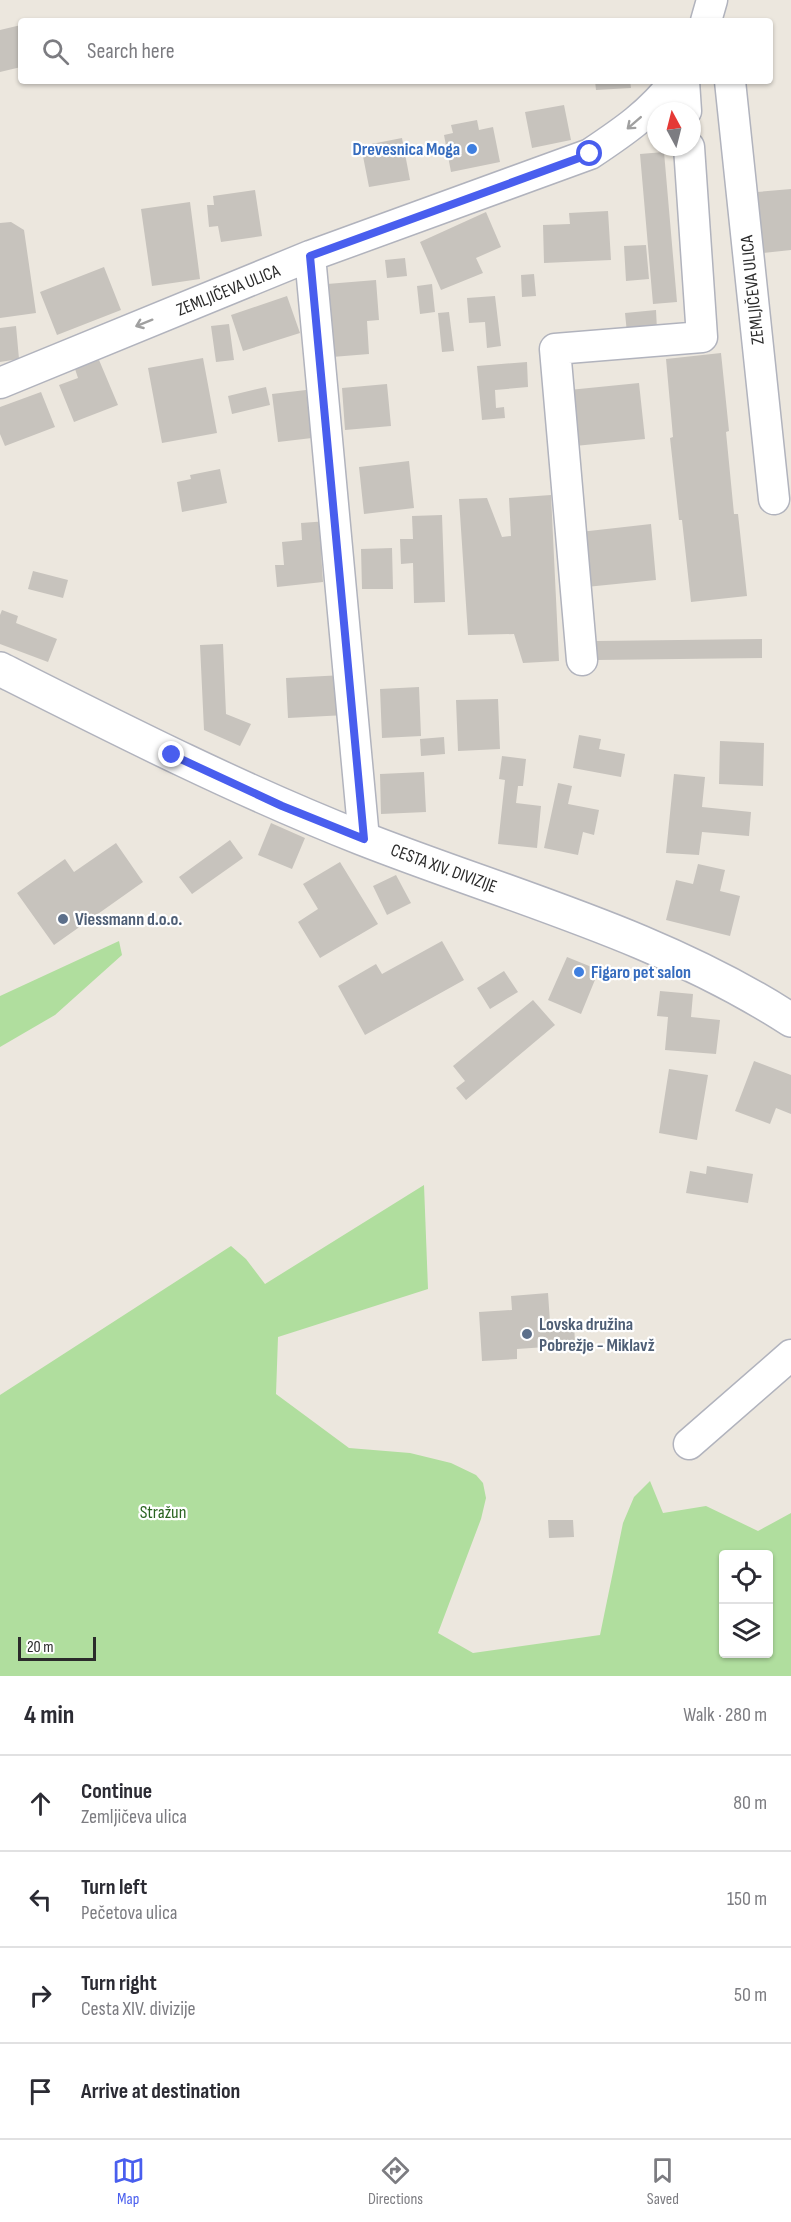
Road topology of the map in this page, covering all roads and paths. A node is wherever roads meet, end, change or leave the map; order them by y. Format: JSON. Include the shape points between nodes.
{"nodes":[{"id":1,"x":712,"y":0,"type":"edge"},
{"id":2,"x":707,"y":18,"type":"edge"},
{"id":3,"x":673,"y":84,"type":"edge"},
{"id":4,"x":684,"y":84,"type":"edge"},
{"id":5,"x":730,"y":84,"type":"edge"},
{"id":6,"x":685,"y":102,"type":"edge"},
{"id":7,"x":690,"y":156,"type":"edge"},
{"id":8,"x":310,"y":256,"type":"junction"},
{"id":9,"x":0,"y":383,"type":"edge"},
{"id":10,"x":774,"y":499,"type":"dead end"},
{"id":11,"x":582,"y":660,"type":"dead end"},
{"id":12,"x":0,"y":669,"type":"edge"},
{"id":13,"x":364,"y":839,"type":"junction"},
{"id":14,"x":791,"y":1020,"type":"edge"},
{"id":15,"x":791,"y":1355,"type":"edge"},
{"id":16,"x":688,"y":1444,"type":"dead end"}],
"edges":[{"from":1,"to":2,"type":"street"},
{"from":3,"to":8,"type":"street","name":"ZEMLJIČEVA ULICA","one_way":true,"via":[[631,128],[590,154]]},
{"from":4,"to":6,"type":"street"},
{"from":5,"to":10,"type":"street","name":"ZEMLJIČEVA ULICA"},
{"from":7,"to":11,"type":"street","via":[[702,337],[555,348]]},
{"from":8,"to":9,"type":"street","name":"ZEMLJIČEVA ULICA","one_way":true},
{"from":8,"to":13,"type":"street"},
{"from":12,"to":13,"type":"street","name":"CESTA XIV. DIVIZIJE","via":[[182,760]]},
{"from":13,"to":14,"type":"street","name":"CESTA XIV. DIVIZIJE","via":[[644,944],[719,978]]},
{"from":15,"to":16,"type":"street"}]}
